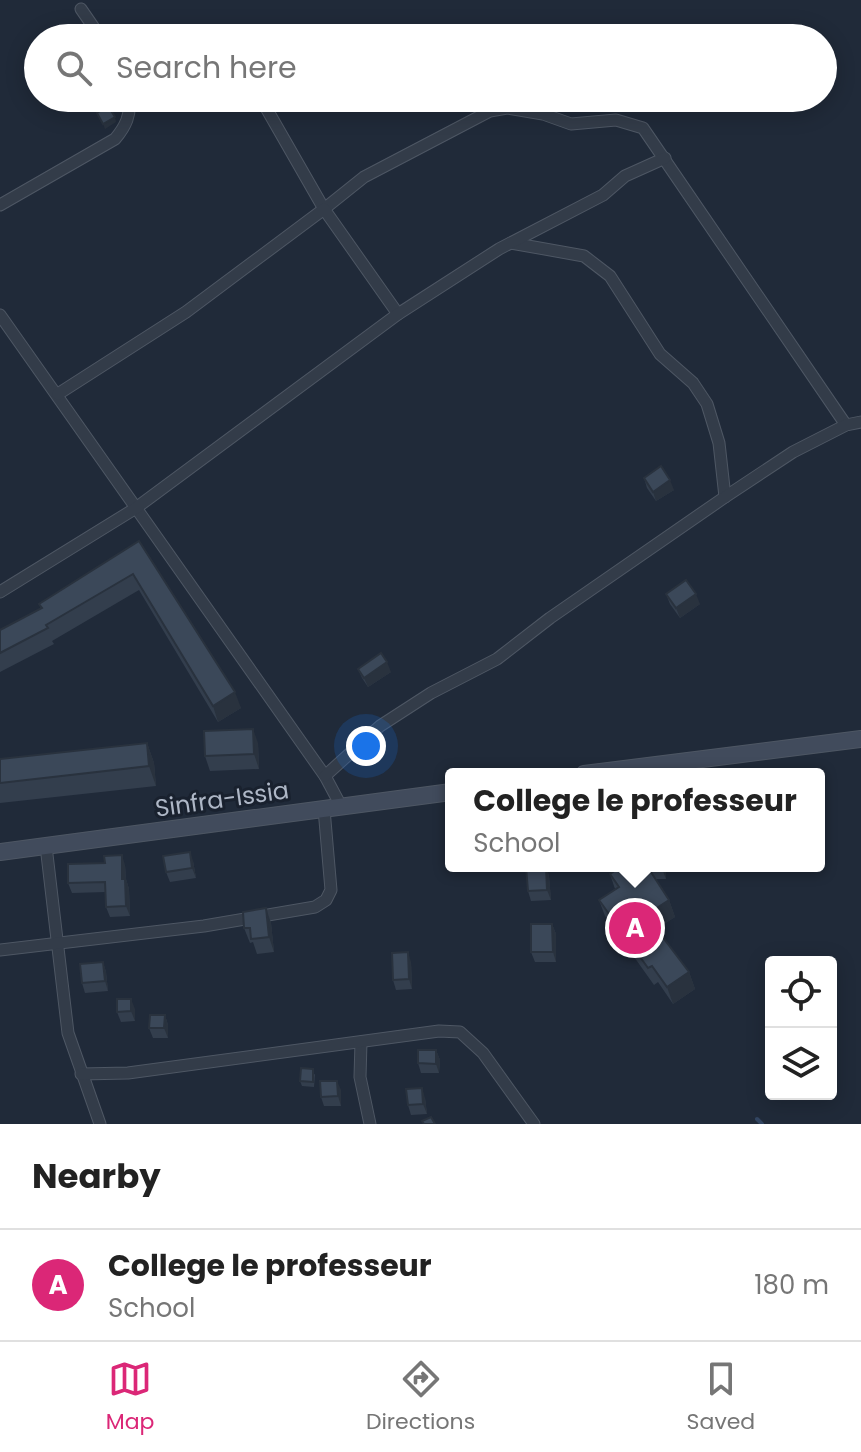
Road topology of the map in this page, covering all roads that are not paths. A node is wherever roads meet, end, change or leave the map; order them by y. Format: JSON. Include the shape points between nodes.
{"nodes":[{"id":1,"x":81,"y":9,"type":"dead end"},
{"id":2,"x":91,"y":24,"type":"edge"},
{"id":3,"x":129,"y":112,"type":"edge"},
{"id":4,"x":268,"y":112,"type":"edge"},
{"id":5,"x":491,"y":112,"type":"edge"},
{"id":6,"x":525,"y":112,"type":"edge"},
{"id":7,"x":665,"y":158,"type":"junction"},
{"id":8,"x":0,"y":205,"type":"edge"},
{"id":9,"x":324,"y":209,"type":"junction"},
{"id":10,"x":511,"y":243,"type":"junction"},
{"id":11,"x":398,"y":314,"type":"junction"},
{"id":12,"x":0,"y":315,"type":"edge"},
{"id":13,"x":58,"y":394,"type":"junction"},
{"id":14,"x":861,"y":422,"type":"edge"},
{"id":15,"x":846,"y":425,"type":"junction"},
{"id":16,"x":725,"y":497,"type":"junction"},
{"id":17,"x":136,"y":508,"type":"junction"},
{"id":18,"x":0,"y":592,"type":"edge"},
{"id":19,"x":861,"y":739,"type":"edge"},
{"id":20,"x":631,"y":768,"type":"edge"},
{"id":21,"x":325,"y":776,"type":"junction"},
{"id":22,"x":445,"y":793,"type":"edge"},
{"id":23,"x":333,"y":808,"type":"junction"},
{"id":24,"x":46,"y":846,"type":"junction"},
{"id":25,"x":0,"y":852,"type":"edge"},
{"id":26,"x":58,"y":944,"type":"junction"},
{"id":27,"x":0,"y":950,"type":"edge"},
{"id":28,"x":361,"y":1042,"type":"junction"},
{"id":29,"x":81,"y":1074,"type":"junction"},
{"id":30,"x":100,"y":1124,"type":"edge"},
{"id":31,"x":370,"y":1124,"type":"edge"},
{"id":32,"x":534,"y":1124,"type":"edge"}],
"edges":[{"from":1,"to":2,"type":"street"},
{"from":3,"to":8,"type":"street","via":[[115,139]]},
{"from":4,"to":9,"type":"street"},
{"from":5,"to":9,"type":"street","via":[[364,177]]},
{"from":6,"to":7,"type":"street","via":[[571,124],[616,120],[643,128]]},
{"from":7,"to":10,"type":"street"},
{"from":7,"to":15,"type":"street"},
{"from":9,"to":11,"type":"street"},
{"from":9,"to":13,"type":"street","via":[[186,312]]},
{"from":10,"to":11,"type":"street"},
{"from":10,"to":16,"type":"street","via":[[584,256],[610,276],[660,354],[693,383],[707,404],[719,443]]},
{"from":11,"to":17,"type":"street"},
{"from":12,"to":13,"type":"street"},
{"from":13,"to":17,"type":"street"},
{"from":14,"to":15,"type":"street"},
{"from":15,"to":16,"type":"street"},
{"from":16,"to":21,"type":"street","via":[[497,659],[398,713]]},
{"from":17,"to":18,"type":"street"},
{"from":17,"to":21,"type":"street"},
{"from":19,"to":20,"type":"main road"},
{"from":21,"to":23,"type":"street"},
{"from":22,"to":23,"type":"main road","name":"Sinfra-Issia"},
{"from":23,"to":24,"type":"main road","name":"Sinfra-Issia"},
{"from":23,"to":26,"type":"street","via":[[331,890],[315,907]]},
{"from":24,"to":25,"type":"main road","name":"Sinfra-Issia"},
{"from":24,"to":26,"type":"street"},
{"from":26,"to":27,"type":"street"},
{"from":26,"to":29,"type":"street","via":[[65,1020]]},
{"from":28,"to":29,"type":"street","via":[[128,1073]]},
{"from":28,"to":31,"type":"street","via":[[360,1077]]},
{"from":28,"to":32,"type":"street","via":[[460,1032],[483,1053]]},
{"from":29,"to":30,"type":"street"}]}
